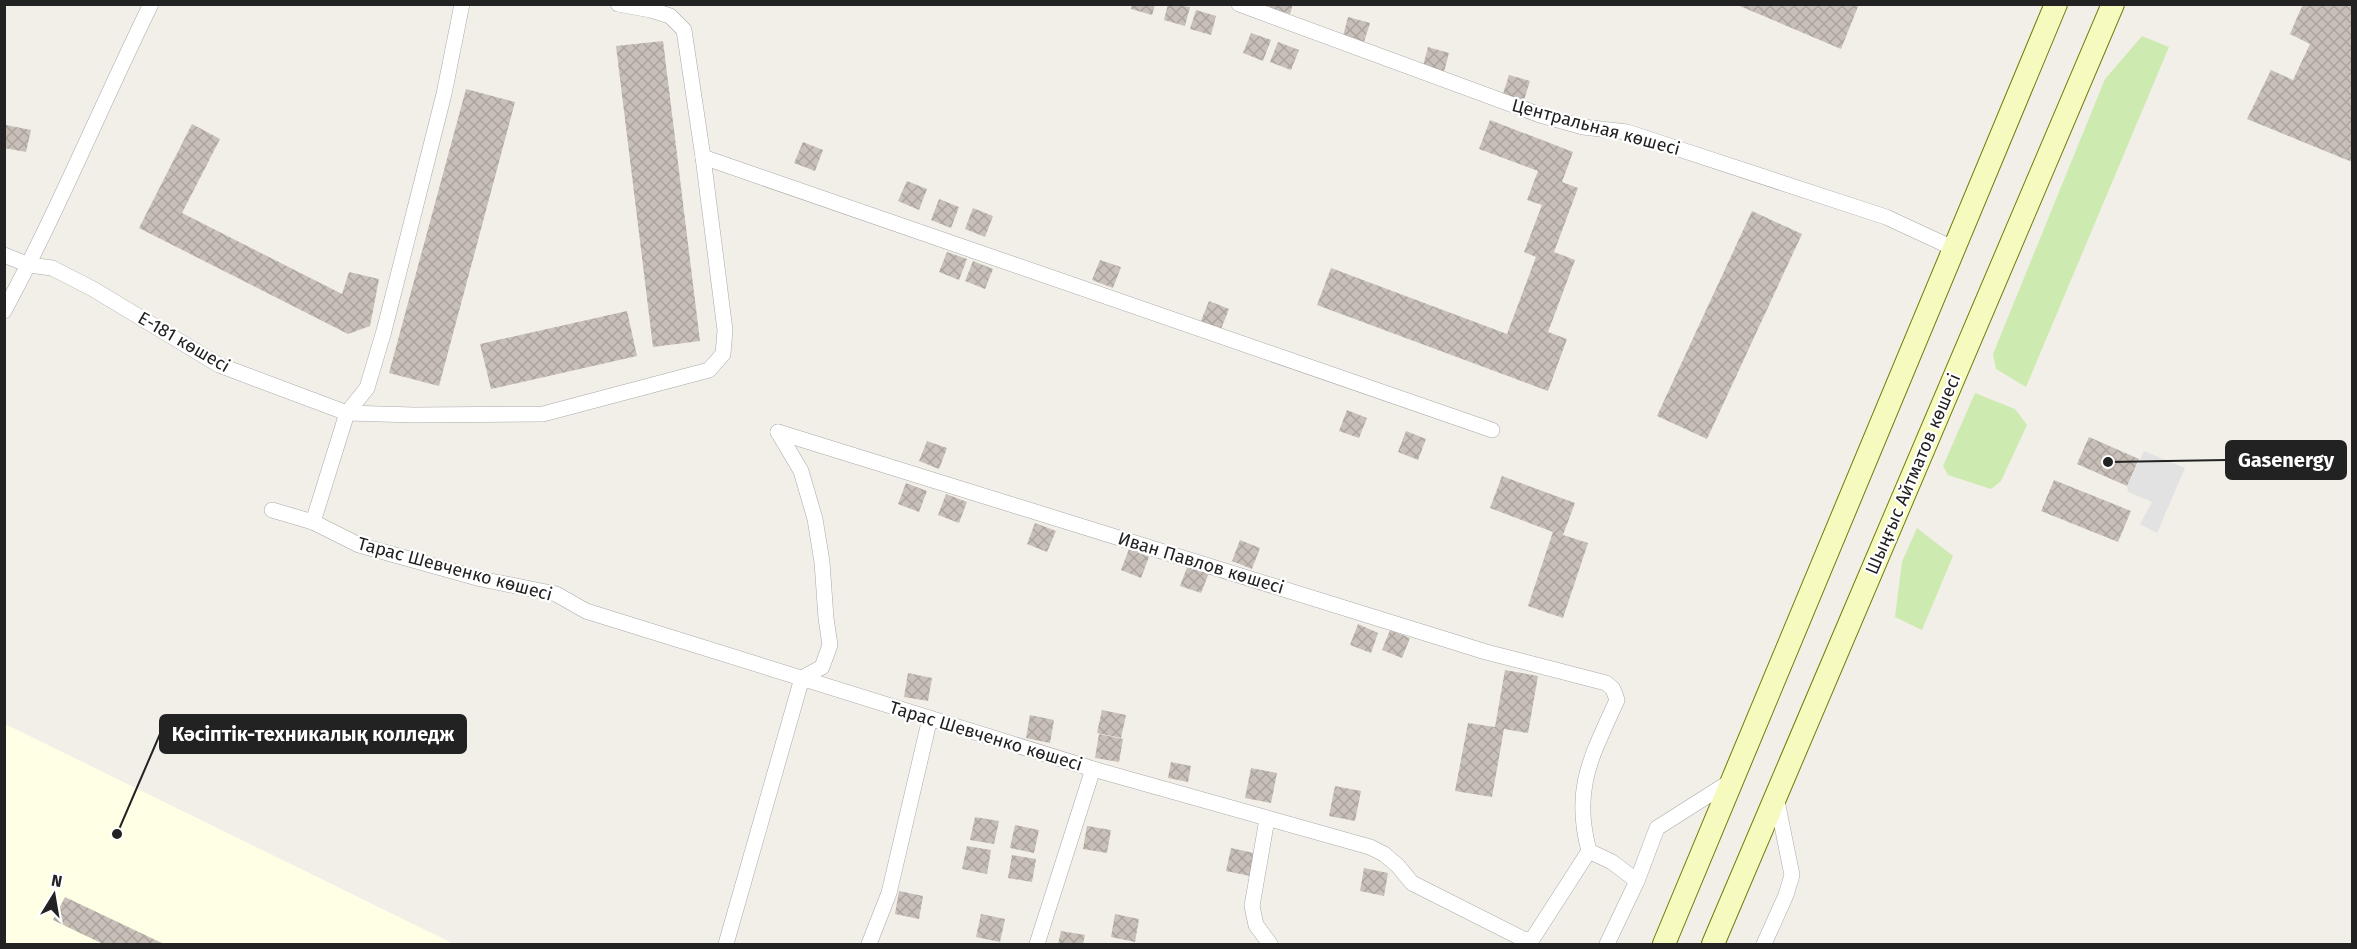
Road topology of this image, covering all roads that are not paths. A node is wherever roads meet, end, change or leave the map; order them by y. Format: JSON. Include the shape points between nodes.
{"nodes":[{"id":1,"x":151,"y":4,"type":"edge"},
{"id":2,"x":462,"y":4,"type":"edge"},
{"id":3,"x":618,"y":4,"type":"edge"},
{"id":4,"x":1239,"y":4,"type":"edge"},
{"id":5,"x":2056,"y":4,"type":"edge"},
{"id":6,"x":2114,"y":4,"type":"edge"},
{"id":7,"x":704,"y":157,"type":"junction"},
{"id":8,"x":1953,"y":248,"type":"junction"},
{"id":9,"x":4,"y":255,"type":"edge"},
{"id":10,"x":29,"y":265,"type":"junction"},
{"id":11,"x":4,"y":311,"type":"edge"},
{"id":12,"x":347,"y":413,"type":"junction"},
{"id":13,"x":1492,"y":430,"type":"dead end"},
{"id":14,"x":272,"y":510,"type":"dead end"},
{"id":15,"x":313,"y":522,"type":"junction"},
{"id":16,"x":802,"y":678,"type":"junction"},
{"id":17,"x":930,"y":718,"type":"junction"},
{"id":18,"x":1093,"y":769,"type":"junction"},
{"id":19,"x":1731,"y":781,"type":"junction"},
{"id":20,"x":1776,"y":796,"type":"junction"},
{"id":21,"x":1268,"y":819,"type":"junction"},
{"id":22,"x":1589,"y":851,"type":"junction"},
{"id":23,"x":1636,"y":881,"type":"junction"},
{"id":24,"x":726,"y":945,"type":"edge"},
{"id":25,"x":869,"y":945,"type":"edge"},
{"id":26,"x":1037,"y":945,"type":"edge"},
{"id":27,"x":1270,"y":945,"type":"edge"},
{"id":28,"x":1608,"y":945,"type":"edge"},
{"id":29,"x":1664,"y":945,"type":"edge"},
{"id":30,"x":1713,"y":945,"type":"edge"},
{"id":31,"x":1764,"y":945,"type":"edge"}],
"edges":[{"from":1,"to":10,"type":"street"},
{"from":2,"to":12,"type":"street","via":[[444,94],[384,331],[367,388]]},
{"from":3,"to":7,"type":"street","name":"Е-181 көшесі","via":[[670,16],[684,30]]},
{"from":4,"to":8,"type":"street","name":"Центральная көшесі","via":[[1540,115],[1583,127],[1627,132],[1886,217]]},
{"from":5,"to":8,"type":"main road"},
{"from":6,"to":20,"type":"main road","name":"Шыңғыс Айтматов көшесі"},
{"from":7,"to":12,"type":"street","name":"Е-181 көшесі","via":[[724,330],[723,354],[709,370],[543,414]]},
{"from":7,"to":13,"type":"street"},
{"from":8,"to":19,"type":"main road"},
{"from":9,"to":10,"type":"street","name":"Е-181 көшесі"},
{"from":10,"to":11,"type":"street"},
{"from":10,"to":12,"type":"street","name":"Е-181 көшесі","via":[[52,268],[93,289],[219,365]]},
{"from":12,"to":15,"type":"street"},
{"from":14,"to":15,"type":"street","name":"Тарас Шевченко көшесі"},
{"from":15,"to":16,"type":"street","name":"Тарас Шевченко көшесі","via":[[359,546],[480,579],[556,594],[586,611]]},
{"from":16,"to":17,"type":"street","name":"Тарас Шевченко көшесі"},
{"from":16,"to":22,"type":"street","name":"Иван Павлов көшесі","via":[[822,667],[830,645],[822,562],[801,471],[778,432],[1475,648],[1606,683],[1617,700],[1588,764],[1582,826]]},
{"from":16,"to":24,"type":"street"},
{"from":17,"to":18,"type":"street","name":"Тарас Шевченко көшесі"},
{"from":17,"to":25,"type":"street","via":[[889,893]]},
{"from":18,"to":21,"type":"street","name":"Тарас Шевченко көшесі"},
{"from":18,"to":26,"type":"street"},
{"from":19,"to":23,"type":"street","via":[[1657,828]]},
{"from":19,"to":29,"type":"main road"},
{"from":20,"to":30,"type":"main road","name":"Шыңғыс Айтматов көшесі"},
{"from":20,"to":31,"type":"street","via":[[1792,875]]},
{"from":21,"to":22,"type":"street","name":"Тарас Шевченко көшесі","via":[[1377,851],[1398,866],[1412,883],[1525,940],[1533,938]]},
{"from":21,"to":27,"type":"street","via":[[1252,906],[1257,925]]},
{"from":22,"to":23,"type":"street","via":[[1612,862]]},
{"from":23,"to":28,"type":"street"}]}
